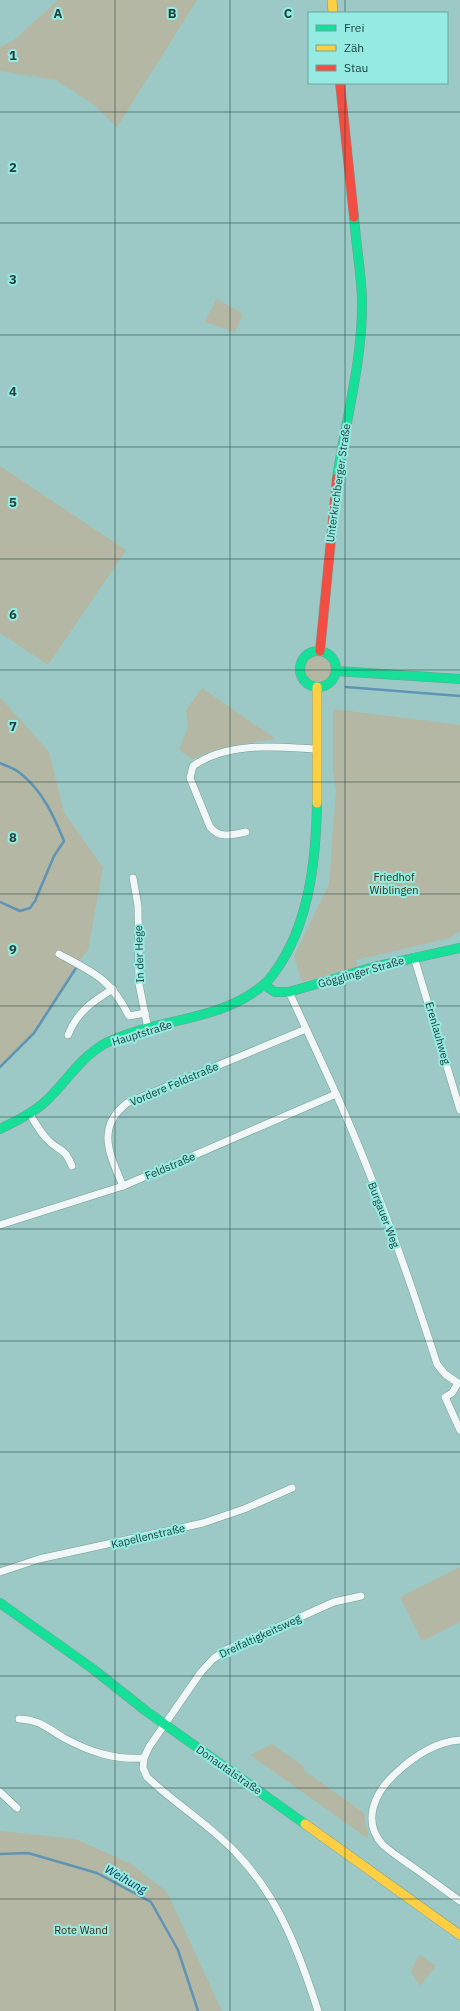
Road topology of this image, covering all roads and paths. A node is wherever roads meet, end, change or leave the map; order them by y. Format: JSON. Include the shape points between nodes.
{"nodes":[{"id":1,"x":332,"y":0,"type":"edge"},
{"id":2,"x":333,"y":12,"type":"edge"},
{"id":3,"x":340,"y":84,"type":"edge"},
{"id":4,"x":320,"y":651,"type":"junction"},
{"id":5,"x":336,"y":671,"type":"junction"},
{"id":6,"x":460,"y":679,"type":"edge"},
{"id":7,"x":317,"y":687,"type":"junction"},
{"id":8,"x":316,"y":749,"type":"junction"},
{"id":9,"x":246,"y":832,"type":"dead end"},
{"id":10,"x":133,"y":878,"type":"dead end"},
{"id":11,"x":460,"y":948,"type":"edge"},
{"id":12,"x":59,"y":954,"type":"dead end"},
{"id":13,"x":414,"y":957,"type":"junction"},
{"id":14,"x":267,"y":981,"type":"junction"},
{"id":15,"x":114,"y":989,"type":"junction"},
{"id":16,"x":289,"y":992,"type":"junction"},
{"id":17,"x":145,"y":1013,"type":"junction"},
{"id":18,"x":306,"y":1029,"type":"junction"},
{"id":19,"x":148,"y":1030,"type":"junction"},
{"id":20,"x":68,"y":1035,"type":"dead end"},
{"id":21,"x":336,"y":1094,"type":"junction"},
{"id":22,"x":460,"y":1110,"type":"edge"},
{"id":23,"x":30,"y":1114,"type":"junction"},
{"id":24,"x":0,"y":1129,"type":"edge"},
{"id":25,"x":72,"y":1166,"type":"dead end"},
{"id":26,"x":123,"y":1186,"type":"junction"},
{"id":27,"x":0,"y":1225,"type":"edge"},
{"id":28,"x":459,"y":1383,"type":"edge"},
{"id":29,"x":460,"y":1430,"type":"edge"},
{"id":30,"x":292,"y":1488,"type":"dead end"},
{"id":31,"x":0,"y":1572,"type":"edge"},
{"id":32,"x":360,"y":1596,"type":"dead end"},
{"id":33,"x":0,"y":1603,"type":"edge"},
{"id":34,"x":19,"y":1719,"type":"dead end"},
{"id":35,"x":165,"y":1724,"type":"junction"},
{"id":36,"x":460,"y":1740,"type":"edge"},
{"id":37,"x":144,"y":1758,"type":"junction"},
{"id":38,"x":0,"y":1792,"type":"edge"},
{"id":39,"x":17,"y":1808,"type":"dead end"},
{"id":40,"x":460,"y":1901,"type":"edge"},
{"id":41,"x":460,"y":1935,"type":"edge"},
{"id":42,"x":318,"y":2011,"type":"edge"}],
"edges":[{"from":1,"to":2,"type":"main road"},
{"from":3,"to":4,"type":"main road","name":"Unterkirchberger Straße","via":[[362,315],[359,350],[332,512]]},
{"from":4,"to":5,"type":"main road","via":[[334,660]]},
{"from":4,"to":7,"type":"main road","via":[[304,658],[301,668],[304,678]]},
{"from":5,"to":6,"type":"main road"},
{"from":5,"to":7,"type":"main road","via":[[332,681]]},
{"from":7,"to":8,"type":"main road"},
{"from":8,"to":9,"type":"street","via":[[244,748],[217,754],[193,766],[190,778],[214,832],[225,836]]},
{"from":8,"to":14,"type":"main road","via":[[316,843],[312,873],[305,905],[292,942]]},
{"from":10,"to":17,"type":"street","name":"In der Hege","via":[[138,906],[139,984]]},
{"from":11,"to":13,"type":"main road","name":"Gögglinger Straße"},
{"from":12,"to":15,"type":"street","via":[[96,975]]},
{"from":13,"to":16,"type":"main road","name":"Gögglinger Straße"},
{"from":13,"to":22,"type":"street","name":"Erenlauhweg"},
{"from":14,"to":16,"type":"main road","name":"Gögglinger Straße","via":[[275,992]]},
{"from":14,"to":19,"type":"main road","name":"Hauptstraße","via":[[247,997],[217,1011]]},
{"from":15,"to":17,"type":"street","via":[[129,1016]]},
{"from":15,"to":20,"type":"street","via":[[93,1001],[82,1011],[73,1022]]},
{"from":16,"to":18,"type":"street","name":"Burgauer Weg"},
{"from":17,"to":19,"type":"street","name":"In der Hege"},
{"from":18,"to":21,"type":"street","name":"Burgauer Weg"},
{"from":18,"to":26,"type":"street","name":"Vordere Feldstraße","via":[[127,1103],[117,1111],[107,1131],[107,1141]]},
{"from":19,"to":23,"type":"main road","name":"Hauptstraße","via":[[112,1041],[92,1052],[76,1066],[46,1102]]},
{"from":21,"to":26,"type":"street","name":"Feldstraße"},
{"from":21,"to":28,"type":"street","name":"Burgauer Weg","via":[[402,1263],[437,1364],[445,1374]]},
{"from":23,"to":24,"type":"main road","name":"Hauptstraße"},
{"from":23,"to":25,"type":"street","via":[[51,1143],[67,1153]]},
{"from":26,"to":27,"type":"street","name":"Feldstraße"},
{"from":28,"to":29,"type":"street","name":"Burgauer Weg","via":[[452,1393],[445,1397]]},
{"from":30,"to":31,"type":"street","name":"Kapellenstraße","via":[[203,1523],[39,1559]]},
{"from":32,"to":35,"type":"street","name":"Dreifaltigkeitsweg","via":[[334,1602],[220,1654],[204,1669]]},
{"from":33,"to":35,"type":"main road","name":"Donautalstraße"},
{"from":34,"to":37,"type":"street","via":[[39,1722],[64,1738],[104,1756],[126,1760]]},
{"from":35,"to":37,"type":"street","name":"Dreifaltigkeitsweg"},
{"from":35,"to":41,"type":"main road","name":"Donautalstraße"},
{"from":36,"to":40,"type":"street","via":[[428,1749],[410,1761],[388,1780],[372,1811],[372,1824],[377,1836],[391,1851]]},
{"from":37,"to":42,"type":"street","via":[[143,1768],[147,1777],[223,1840],[240,1856],[262,1884],[283,1917],[304,1967]]},
{"from":38,"to":39,"type":"street"}]}
